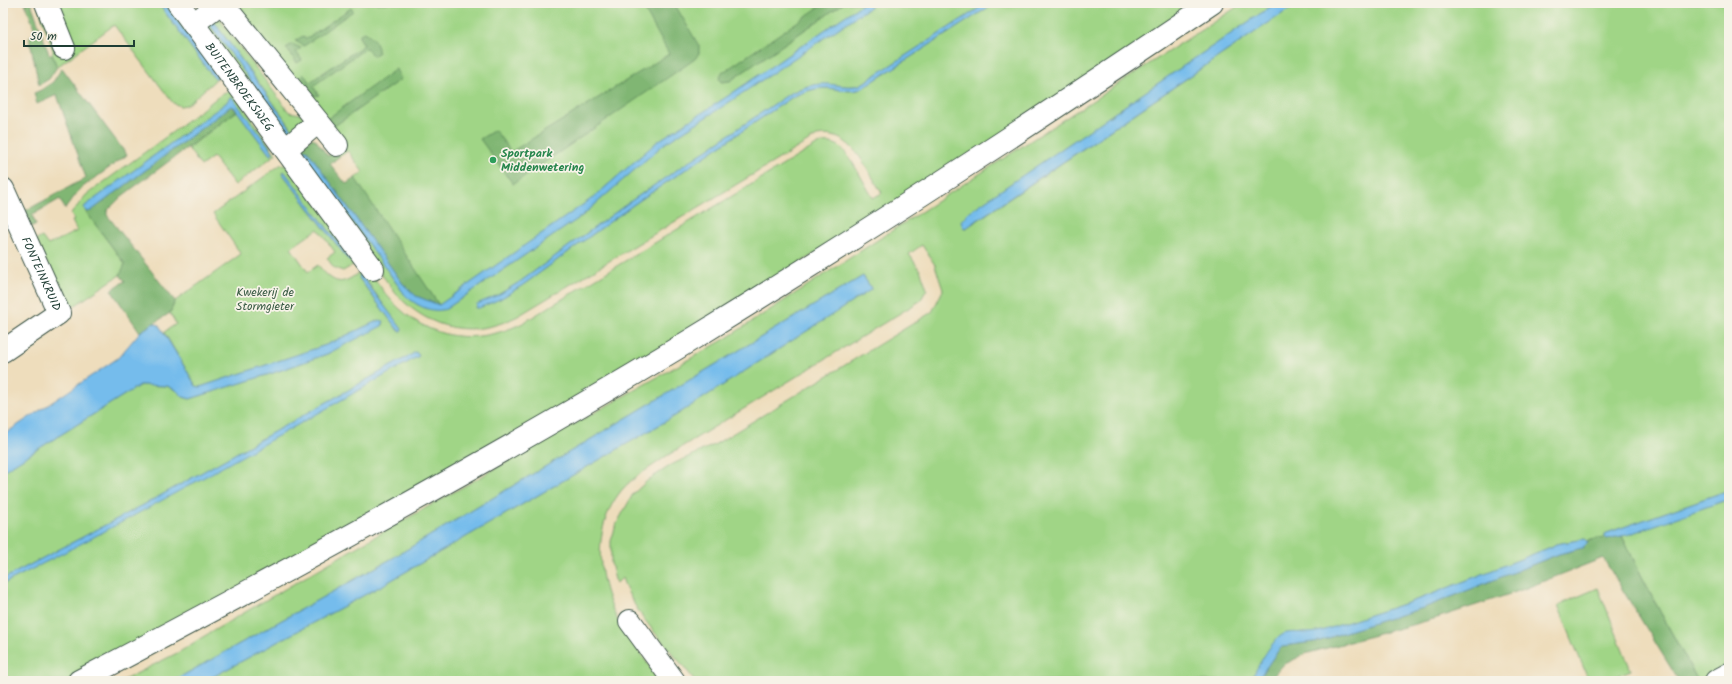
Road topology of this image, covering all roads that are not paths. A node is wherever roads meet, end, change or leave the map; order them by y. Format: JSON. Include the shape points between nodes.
{"nodes":[{"id":1,"x":46,"y":3,"type":"edge"},
{"id":2,"x":178,"y":3,"type":"edge"},
{"id":3,"x":222,"y":3,"type":"edge"},
{"id":4,"x":1212,"y":3,"type":"edge"},
{"id":5,"x":1227,"y":3,"type":"edge"},
{"id":6,"x":193,"y":24,"type":"junction"},
{"id":7,"x":64,"y":48,"type":"dead end"},
{"id":8,"x":318,"y":122,"type":"junction"},
{"id":9,"x":337,"y":145,"type":"dead end"},
{"id":10,"x":286,"y":149,"type":"junction"},
{"id":11,"x":3,"y":193,"type":"edge"},
{"id":12,"x":373,"y":269,"type":"dead end"},
{"id":13,"x":3,"y":351,"type":"edge"},
{"id":14,"x":630,"y":621,"type":"dead end"},
{"id":15,"x":1729,"y":674,"type":"edge"},
{"id":16,"x":79,"y":681,"type":"edge"},
{"id":17,"x":101,"y":681,"type":"edge"},
{"id":18,"x":674,"y":681,"type":"edge"},
{"id":19,"x":1716,"y":681,"type":"edge"}],
"edges":[{"from":1,"to":7,"type":"main road"},
{"from":2,"to":6,"type":"main road","name":"BUITENBROEKSWEG"},
{"from":3,"to":6,"type":"main road"},
{"from":3,"to":8,"type":"main road"},
{"from":4,"to":16,"type":"main road","via":[[1045,116],[696,336],[509,447],[302,563]]},
{"from":5,"to":17,"type":"main road","via":[[1050,124],[882,233],[696,347],[515,454],[299,576]]},
{"from":6,"to":10,"type":"main road","name":"BUITENBROEKSWEG"},
{"from":8,"to":9,"type":"main road"},
{"from":8,"to":10,"type":"main road"},
{"from":10,"to":12,"type":"main road","name":"BUITENBROEKSWEG"},
{"from":11,"to":13,"type":"main road","name":"FONTEINKRUID","via":[[59,313]]},
{"from":14,"to":18,"type":"main road"},
{"from":15,"to":19,"type":"main road"}]}
